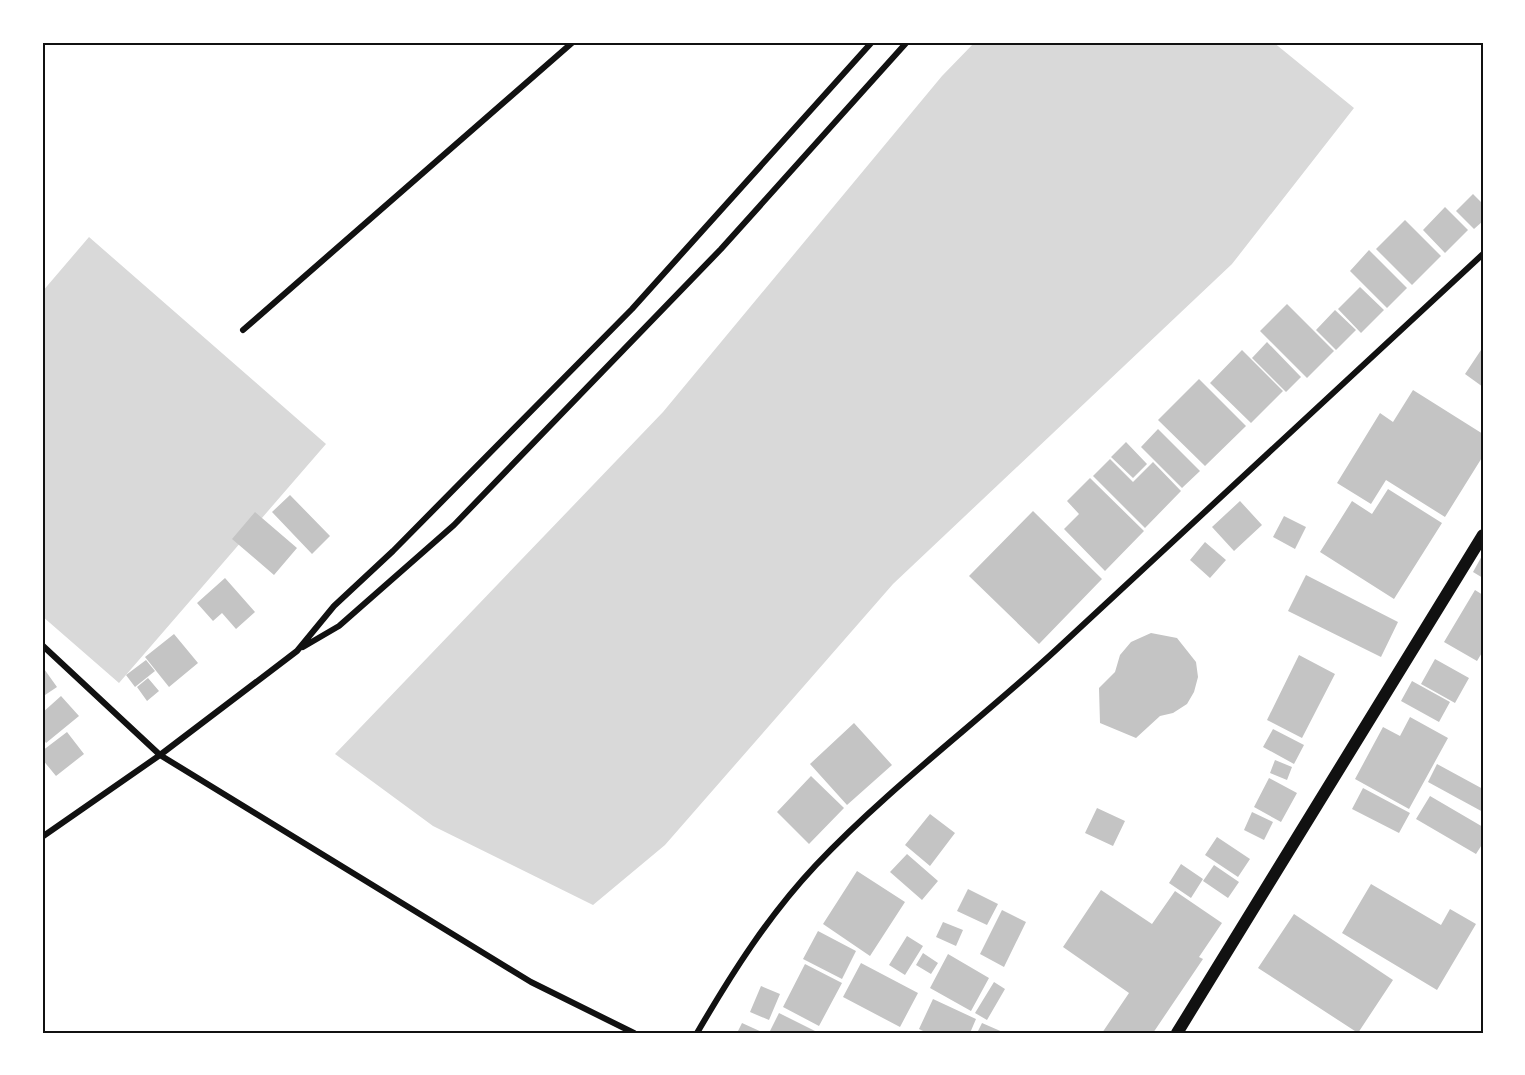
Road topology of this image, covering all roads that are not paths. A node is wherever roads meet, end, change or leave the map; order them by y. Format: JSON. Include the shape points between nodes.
{"nodes":[{"id":1,"x":573,"y":42,"type":"edge"},
{"id":2,"x":872,"y":42,"type":"edge"},
{"id":3,"x":907,"y":42,"type":"edge"},
{"id":4,"x":1483,"y":254,"type":"edge"},
{"id":5,"x":243,"y":330,"type":"dead end"},
{"id":6,"x":1483,"y":535,"type":"edge"},
{"id":7,"x":42,"y":645,"type":"edge"},
{"id":8,"x":297,"y":651,"type":"junction"},
{"id":9,"x":160,"y":755,"type":"junction"},
{"id":10,"x":42,"y":837,"type":"edge"},
{"id":11,"x":634,"y":1033,"type":"edge"},
{"id":12,"x":697,"y":1033,"type":"edge"},
{"id":13,"x":1177,"y":1033,"type":"edge"}],
"edges":[{"from":1,"to":5,"type":"street"},
{"from":2,"to":8,"type":"street","via":[[632,309],[334,606]]},
{"from":3,"to":8,"type":"street","via":[[721,249],[454,525],[339,626]]},
{"from":4,"to":12,"type":"street","via":[[1055,651],[817,864],[781,904],[738,964]]},
{"from":6,"to":13,"type":"main road"},
{"from":7,"to":9,"type":"street"},
{"from":8,"to":9,"type":"street"},
{"from":9,"to":10,"type":"street"},
{"from":9,"to":11,"type":"street","via":[[531,982]]}]}
